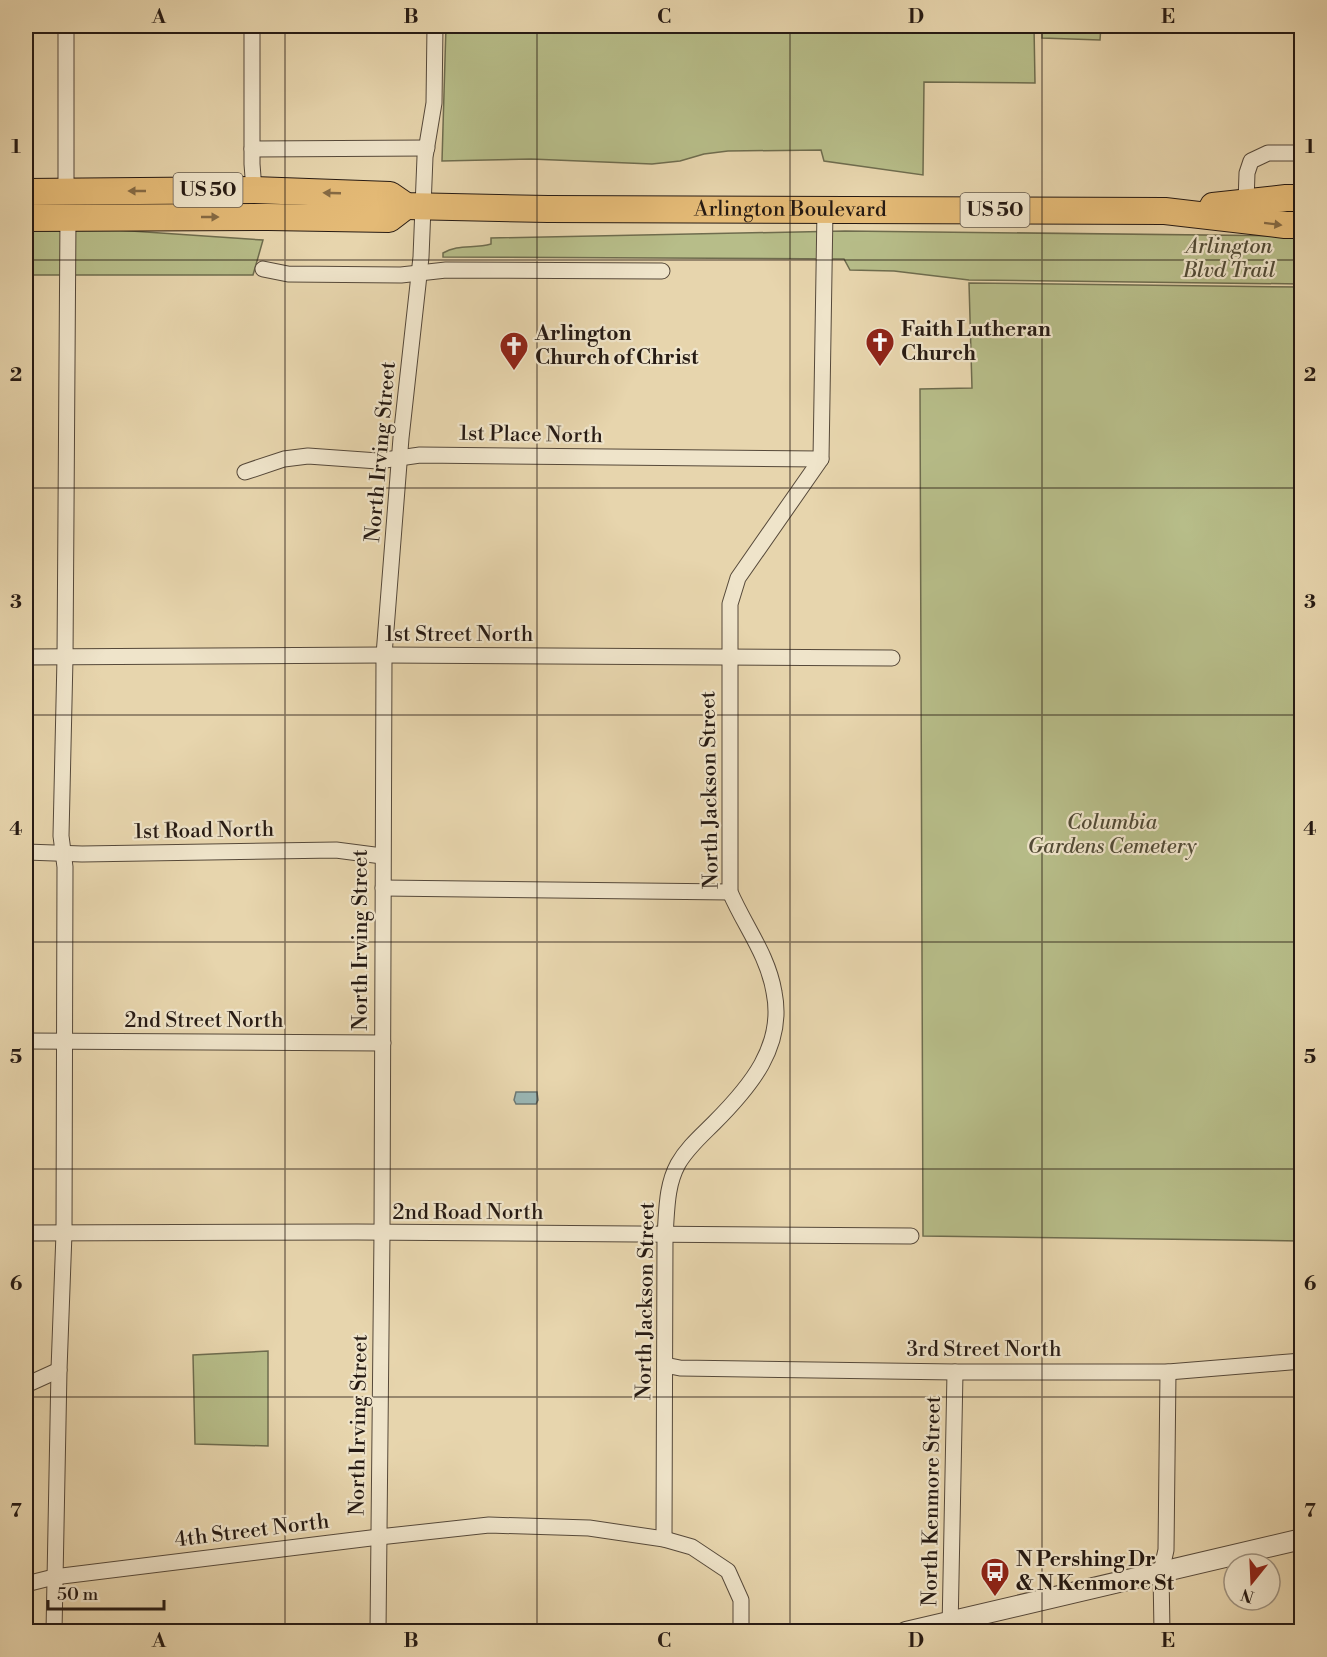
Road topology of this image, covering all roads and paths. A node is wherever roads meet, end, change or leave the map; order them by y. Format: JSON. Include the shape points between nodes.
{"nodes":[{"id":1,"x":66,"y":26,"type":"edge"},
{"id":2,"x":252,"y":26,"type":"edge"},
{"id":3,"x":435,"y":26,"type":"edge"},
{"id":4,"x":427,"y":148,"type":"junction"},
{"id":5,"x":252,"y":149,"type":"junction"},
{"id":6,"x":1302,"y":153,"type":"edge"},
{"id":7,"x":254,"y":190,"type":"junction"},
{"id":8,"x":66,"y":191,"type":"junction"},
{"id":9,"x":26,"y":192,"type":"edge"},
{"id":10,"x":1302,"y":198,"type":"edge"},
{"id":11,"x":1246,"y":202,"type":"junction"},
{"id":12,"x":415,"y":207,"type":"junction"},
{"id":13,"x":825,"y":210,"type":"junction"},
{"id":14,"x":1174,"y":211,"type":"junction"},
{"id":15,"x":68,"y":217,"type":"junction"},
{"id":16,"x":26,"y":218,"type":"edge"},
{"id":17,"x":1302,"y":225,"type":"edge"},
{"id":18,"x":263,"y":270,"type":"dead end"},
{"id":19,"x":662,"y":271,"type":"dead end"},
{"id":20,"x":420,"y":273,"type":"junction"},
{"id":21,"x":400,"y":457,"type":"junction"},
{"id":22,"x":820,"y":459,"type":"junction"},
{"id":23,"x":245,"y":472,"type":"dead end"},
{"id":24,"x":384,"y":655,"type":"junction"},
{"id":25,"x":26,"y":657,"type":"edge"},
{"id":26,"x":730,"y":657,"type":"junction"},
{"id":27,"x":65,"y":658,"type":"junction"},
{"id":28,"x":892,"y":658,"type":"dead end"},
{"id":29,"x":26,"y":852,"type":"edge"},
{"id":30,"x":64,"y":853,"type":"junction"},
{"id":31,"x":382,"y":856,"type":"junction"},
{"id":32,"x":383,"y":888,"type":"junction"},
{"id":33,"x":730,"y":892,"type":"junction"},
{"id":34,"x":26,"y":1041,"type":"edge"},
{"id":35,"x":65,"y":1041,"type":"junction"},
{"id":36,"x":383,"y":1043,"type":"junction"},
{"id":37,"x":26,"y":1233,"type":"edge"},
{"id":38,"x":64,"y":1233,"type":"junction"},
{"id":39,"x":382,"y":1233,"type":"junction"},
{"id":40,"x":665,"y":1235,"type":"junction"},
{"id":41,"x":911,"y":1236,"type":"dead end"},
{"id":42,"x":1302,"y":1361,"type":"edge"},
{"id":43,"x":665,"y":1365,"type":"junction"},
{"id":44,"x":59,"y":1370,"type":"junction"},
{"id":45,"x":955,"y":1372,"type":"junction"},
{"id":46,"x":1168,"y":1372,"type":"junction"},
{"id":47,"x":26,"y":1385,"type":"edge"},
{"id":48,"x":379,"y":1537,"type":"junction"},
{"id":49,"x":664,"y":1539,"type":"junction"},
{"id":50,"x":1302,"y":1539,"type":"edge"},
{"id":51,"x":1161,"y":1572,"type":"junction"},
{"id":52,"x":54,"y":1577,"type":"junction"},
{"id":53,"x":26,"y":1584,"type":"edge"},
{"id":54,"x":950,"y":1626,"type":"edge"},
{"id":55,"x":54,"y":1632,"type":"edge"},
{"id":56,"x":378,"y":1632,"type":"edge"},
{"id":57,"x":741,"y":1632,"type":"edge"},
{"id":58,"x":906,"y":1632,"type":"edge"},
{"id":59,"x":1162,"y":1632,"type":"edge"}],
"edges":[{"from":1,"to":8,"type":"street"},
{"from":2,"to":5,"type":"street"},
{"from":3,"to":4,"type":"street","name":"North Irving Street","via":[[434,103]]},
{"from":4,"to":5,"type":"street"},
{"from":4,"to":12,"type":"street","name":"North Irving Street"},
{"from":5,"to":7,"type":"street"},
{"from":6,"to":11,"type":"street","via":[[1268,153],[1251,161]]},
{"from":7,"to":8,"type":"highway","name":"Arlington Boulevard","number":"US 50","one_way":true},
{"from":12,"to":7,"type":"highway","name":"Arlington Boulevard","number":"US 50","one_way":true,"via":[[390,195]]},
{"from":8,"to":9,"type":"highway","name":"Arlington Boulevard","number":"US 50"},
{"from":10,"to":11,"type":"highway","name":"Arlington Boulevard","number":"US 50"},
{"from":11,"to":14,"type":"highway","name":"Arlington Boulevard","number":"US 50"},
{"from":12,"to":13,"type":"highway","name":"Arlington Boulevard","number":"US 50"},
{"from":15,"to":12,"type":"highway","name":"Arlington Boulevard","number":"US 50","one_way":true,"via":[[389,219]]},
{"from":12,"to":20,"type":"street","name":"North Irving Street","via":[[422,250]]},
{"from":13,"to":14,"type":"highway","name":"Arlington Boulevard","number":"US 50"},
{"from":13,"to":22,"type":"street"},
{"from":14,"to":17,"type":"highway","name":"Arlington Boulevard","number":"US 50","one_way":true},
{"from":15,"to":16,"type":"highway","name":"Arlington Boulevard","number":"US 50"},
{"from":15,"to":27,"type":"street"},
{"from":18,"to":20,"type":"street","via":[[288,274]]},
{"from":19,"to":20,"type":"street"},
{"from":20,"to":21,"type":"street","name":"North Irving Street"},
{"from":21,"to":22,"type":"street","name":"1st Place North"},
{"from":21,"to":23,"type":"street","name":"1st Place North","via":[[378,461],[308,456]]},
{"from":21,"to":24,"type":"street","name":"North Irving Street"},
{"from":22,"to":26,"type":"street","name":"North Jackson Street","via":[[738,578],[730,604]]},
{"from":24,"to":26,"type":"street","name":"1st Street North"},
{"from":24,"to":27,"type":"street","name":"1st Street North"},
{"from":24,"to":31,"type":"street","name":"North Irving Street"},
{"from":25,"to":27,"type":"street","name":"1st Street North"},
{"from":26,"to":28,"type":"street","name":"1st Street North"},
{"from":26,"to":33,"type":"street","name":"North Jackson Street"},
{"from":27,"to":30,"type":"street","via":[[61,836]]},
{"from":29,"to":30,"type":"street","name":"1st Road North"},
{"from":30,"to":31,"type":"street","name":"1st Road North","via":[[336,850]]},
{"from":30,"to":35,"type":"street"},
{"from":31,"to":32,"type":"street","name":"North Irving Street"},
{"from":32,"to":33,"type":"street"},
{"from":32,"to":36,"type":"street","name":"North Irving Street"},
{"from":33,"to":40,"type":"street","name":"North Jackson Street","via":[[763,956],[774,991],[777,1018],[770,1050],[755,1077],[687,1150],[677,1166],[669,1186]]},
{"from":34,"to":35,"type":"street","name":"2nd Street North"},
{"from":35,"to":36,"type":"street","name":"2nd Street North"},
{"from":35,"to":38,"type":"street"},
{"from":36,"to":39,"type":"street","name":"North Irving Street"},
{"from":37,"to":38,"type":"street","name":"2nd Road North"},
{"from":38,"to":39,"type":"street","name":"2nd Road North"},
{"from":38,"to":44,"type":"street"},
{"from":39,"to":40,"type":"street","name":"2nd Road North"},
{"from":39,"to":48,"type":"street","name":"North Irving Street"},
{"from":40,"to":41,"type":"street","name":"2nd Road North"},
{"from":40,"to":43,"type":"street","name":"North Jackson Street"},
{"from":42,"to":46,"type":"street","name":"3rd Street North"},
{"from":43,"to":45,"type":"street","name":"3rd Street North"},
{"from":43,"to":49,"type":"street","name":"North Jackson Street"},
{"from":44,"to":47,"type":"street"},
{"from":44,"to":52,"type":"street"},
{"from":45,"to":46,"type":"street","name":"3rd Street North"},
{"from":45,"to":54,"type":"street","name":"North Kenmore Street"},
{"from":46,"to":51,"type":"street","via":[[1166,1550]]},
{"from":48,"to":49,"type":"street","name":"4th Street North","via":[[489,1525],[535,1525]]},
{"from":48,"to":52,"type":"street","name":"4th Street North"},
{"from":48,"to":56,"type":"street","name":"North Irving Street"},
{"from":49,"to":57,"type":"street","via":[[692,1547],[728,1571],[741,1600]]},
{"from":50,"to":51,"type":"street"},
{"from":51,"to":54,"type":"street"},
{"from":51,"to":59,"type":"street"},
{"from":52,"to":53,"type":"street","name":"4th Street North"},
{"from":52,"to":55,"type":"street"},
{"from":54,"to":58,"type":"street"}]}
